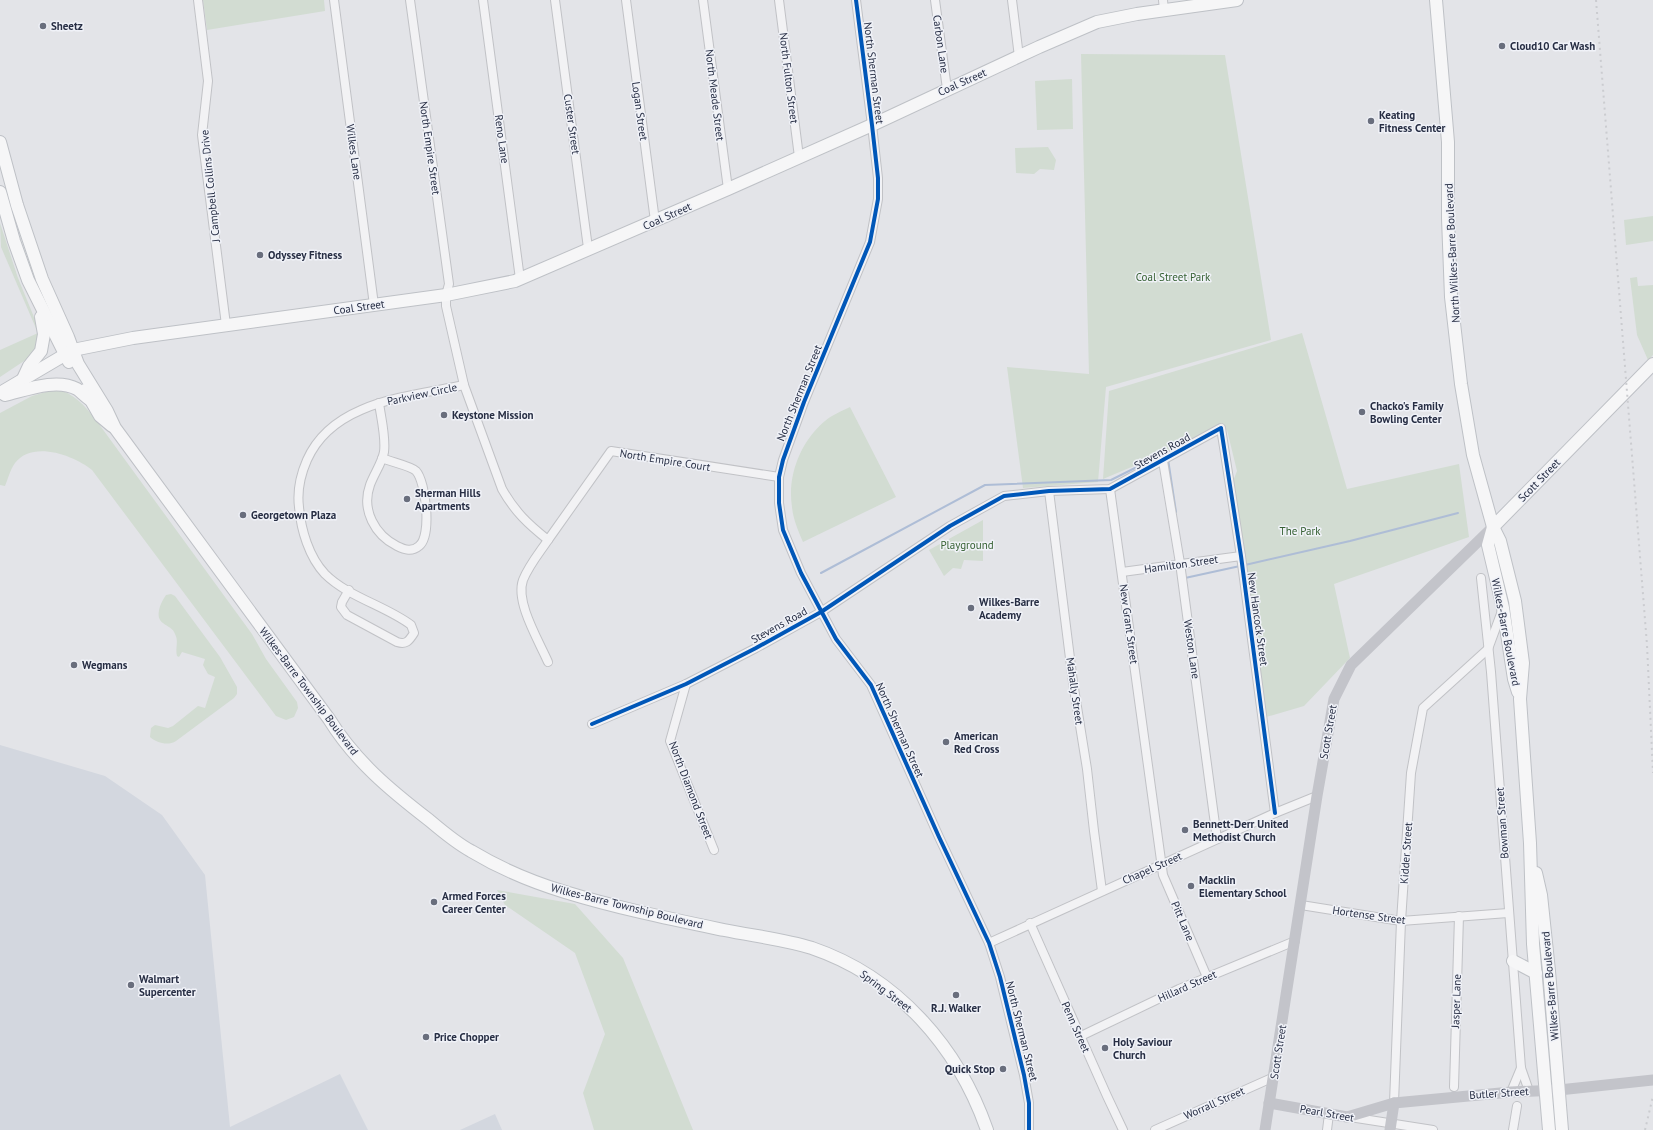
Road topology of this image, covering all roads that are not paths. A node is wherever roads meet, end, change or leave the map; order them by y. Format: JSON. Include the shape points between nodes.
{"nodes":[{"id":1,"x":198,"y":0,"type":"edge"},
{"id":2,"x":334,"y":0,"type":"edge"},
{"id":3,"x":410,"y":0,"type":"edge"},
{"id":4,"x":483,"y":0,"type":"edge"},
{"id":5,"x":555,"y":0,"type":"edge"},
{"id":6,"x":626,"y":0,"type":"edge"},
{"id":7,"x":703,"y":0,"type":"edge"},
{"id":8,"x":779,"y":0,"type":"edge"},
{"id":9,"x":856,"y":0,"type":"edge"},
{"id":10,"x":935,"y":0,"type":"edge"},
{"id":11,"x":1012,"y":0,"type":"edge"},
{"id":12,"x":1237,"y":0,"type":"edge"},
{"id":13,"x":1436,"y":0,"type":"edge"},
{"id":14,"x":1164,"y":5,"type":"edge"},
{"id":15,"x":1019,"y":57,"type":"junction"},
{"id":16,"x":947,"y":89,"type":"junction"},
{"id":17,"x":872,"y":125,"type":"junction"},
{"id":18,"x":0,"y":142,"type":"edge"},
{"id":19,"x":799,"y":156,"type":"junction"},
{"id":20,"x":728,"y":189,"type":"junction"},
{"id":21,"x":0,"y":192,"type":"edge"},
{"id":22,"x":655,"y":221,"type":"junction"},
{"id":23,"x":588,"y":248,"type":"junction"},
{"id":24,"x":520,"y":279,"type":"junction"},
{"id":25,"x":446,"y":295,"type":"junction"},
{"id":26,"x":39,"y":304,"type":"junction"},
{"id":27,"x":374,"y":305,"type":"junction"},
{"id":28,"x":226,"y":325,"type":"junction"},
{"id":29,"x":69,"y":353,"type":"junction"},
{"id":30,"x":1653,"y":364,"type":"edge"},
{"id":31,"x":22,"y":380,"type":"junction"},
{"id":32,"x":464,"y":385,"type":"junction"},
{"id":33,"x":0,"y":393,"type":"edge"},
{"id":34,"x":0,"y":396,"type":"edge"},
{"id":35,"x":90,"y":400,"type":"junction"},
{"id":36,"x":379,"y":403,"type":"junction"},
{"id":37,"x":115,"y":428,"type":"junction"},
{"id":38,"x":1222,"y":428,"type":"joint"},
{"id":39,"x":382,"y":458,"type":"junction"},
{"id":40,"x":1163,"y":461,"type":"junction"},
{"id":41,"x":779,"y":477,"type":"junction"},
{"id":42,"x":1110,"y":488,"type":"junction"},
{"id":43,"x":1050,"y":491,"type":"junction"},
{"id":44,"x":1493,"y":527,"type":"junction"},
{"id":45,"x":548,"y":540,"type":"junction"},
{"id":46,"x":1241,"y":556,"type":"junction"},
{"id":47,"x":1180,"y":563,"type":"junction"},
{"id":48,"x":1122,"y":572,"type":"junction"},
{"id":49,"x":1481,"y":578,"type":"dead end"},
{"id":50,"x":349,"y":590,"type":"junction"},
{"id":51,"x":1503,"y":608,"type":"junction"},
{"id":52,"x":821,"y":612,"type":"junction"},
{"id":53,"x":1488,"y":649,"type":"junction"},
{"id":54,"x":548,"y":662,"type":"dead end"},
{"id":55,"x":686,"y":684,"type":"junction"},
{"id":56,"x":1520,"y":699,"type":"junction"},
{"id":57,"x":592,"y":724,"type":"dead end"},
{"id":58,"x":1317,"y":796,"type":"junction"},
{"id":59,"x":1275,"y":813,"type":"junction"},
{"id":60,"x":1217,"y":839,"type":"junction"},
{"id":61,"x":1530,"y":843,"type":"junction"},
{"id":62,"x":714,"y":850,"type":"dead end"},
{"id":63,"x":1162,"y":864,"type":"junction"},
{"id":64,"x":1102,"y":890,"type":"junction"},
{"id":65,"x":1301,"y":905,"type":"junction"},
{"id":66,"x":1508,"y":913,"type":"junction"},
{"id":67,"x":1459,"y":916,"type":"junction"},
{"id":68,"x":1401,"y":921,"type":"junction"},
{"id":69,"x":1030,"y":923,"type":"junction"},
{"id":70,"x":724,"y":930,"type":"joint"},
{"id":71,"x":1295,"y":941,"type":"junction"},
{"id":72,"x":989,"y":943,"type":"junction"},
{"id":73,"x":1513,"y":961,"type":"junction"},
{"id":74,"x":1536,"y":973,"type":"junction"},
{"id":75,"x":1207,"y":977,"type":"junction"},
{"id":76,"x":1081,"y":1036,"type":"junction"},
{"id":77,"x":1521,"y":1068,"type":"junction"},
{"id":78,"x":1274,"y":1077,"type":"junction"},
{"id":79,"x":1653,"y":1080,"type":"edge"},
{"id":80,"x":1454,"y":1087,"type":"dead end"},
{"id":81,"x":1546,"y":1090,"type":"junction"},
{"id":82,"x":1559,"y":1090,"type":"junction"},
{"id":83,"x":1529,"y":1091,"type":"junction"},
{"id":84,"x":1511,"y":1092,"type":"junction"},
{"id":85,"x":1269,"y":1103,"type":"junction"},
{"id":86,"x":1394,"y":1103,"type":"junction"},
{"id":87,"x":1517,"y":1106,"type":"dead end"},
{"id":88,"x":1329,"y":1114,"type":"junction"},
{"id":89,"x":1347,"y":1116,"type":"junction"},
{"id":90,"x":1390,"y":1127,"type":"edge"},
{"id":91,"x":987,"y":1130,"type":"edge"},
{"id":92,"x":1029,"y":1130,"type":"edge"},
{"id":93,"x":1124,"y":1130,"type":"edge"},
{"id":94,"x":1155,"y":1130,"type":"edge"},
{"id":95,"x":1265,"y":1130,"type":"edge"},
{"id":96,"x":1327,"y":1130,"type":"edge"},
{"id":97,"x":1433,"y":1130,"type":"edge"},
{"id":98,"x":1513,"y":1130,"type":"edge"},
{"id":99,"x":1549,"y":1130,"type":"edge"},
{"id":100,"x":1562,"y":1130,"type":"edge"}],
"edges":[{"from":1,"to":28,"type":"street","name":"J Campbell Collins Drive","via":[[208,81],[202,135]]},
{"from":2,"to":27,"type":"street","name":"Wilkes Lane"},
{"from":3,"to":25,"type":"street","name":"North Empire Street","via":[[449,284]]},
{"from":4,"to":24,"type":"street","name":"Reno Lane"},
{"from":5,"to":23,"type":"street","name":"Custer Street"},
{"from":6,"to":22,"type":"street","name":"Logan Street"},
{"from":7,"to":20,"type":"street","name":"North Meade Street"},
{"from":8,"to":19,"type":"street","name":"North Fulton Street"},
{"from":9,"to":17,"type":"street","name":"North Sherman Street"},
{"from":10,"to":16,"type":"street","name":"Carbon Lane"},
{"from":11,"to":15,"type":"street"},
{"from":12,"to":14,"type":"main road","name":"Coal Street"},
{"from":13,"to":44,"type":"main road","name":"North Wilkes-Barre Boulevard","via":[[1448,142],[1451,297],[1468,428]]},
{"from":14,"to":15,"type":"main road","name":"Coal Street","via":[[1137,14],[1097,22]]},
{"from":15,"to":16,"type":"main road","name":"Coal Street"},
{"from":16,"to":17,"type":"main road","name":"Coal Street"},
{"from":17,"to":19,"type":"main road","name":"Coal Street"},
{"from":17,"to":41,"type":"street","name":"North Sherman Street","via":[[878,198],[870,242],[791,435]]},
{"from":18,"to":29,"type":"main road","name":"Wilkes-Barre Township Boulevard","via":[[28,242]]},
{"from":19,"to":20,"type":"main road","name":"Coal Street"},
{"from":20,"to":22,"type":"main road","name":"Coal Street"},
{"from":21,"to":26,"type":"main road","name":"Wilkes-Barre Township Boulevard","via":[[14,241]]},
{"from":22,"to":23,"type":"main road","name":"Coal Street"},
{"from":23,"to":24,"type":"main road","name":"Coal Street"},
{"from":24,"to":25,"type":"main road","name":"Coal Street"},
{"from":25,"to":27,"type":"main road","name":"Coal Street"},
{"from":25,"to":32,"type":"street","via":[[446,306]]},
{"from":26,"to":29,"type":"main road","name":"Wilkes-Barre Township Boulevard"},
{"from":26,"to":31,"type":"main road","via":[[44,334],[41,351]]},
{"from":27,"to":28,"type":"main road","name":"Coal Street"},
{"from":28,"to":29,"type":"main road","name":"Coal Street","via":[[133,338]]},
{"from":29,"to":31,"type":"main road","name":"Coal Street"},
{"from":29,"to":35,"type":"main road","name":"Wilkes-Barre Township Boulevard"},
{"from":29,"to":37,"type":"main road","name":"Wilkes-Barre Township Boulevard","via":[[107,411]]},
{"from":30,"to":44,"type":"main road","name":"Scott Street"},
{"from":31,"to":33,"type":"main road","name":"Coal Street"},
{"from":32,"to":36,"type":"street","name":"Parkview Circle"},
{"from":32,"to":45,"type":"street","via":[[505,495],[528,524]]},
{"from":34,"to":35,"type":"main road","via":[[60,384],[77,389]]},
{"from":35,"to":37,"type":"main road","name":"Wilkes-Barre Township Boulevard","via":[[100,416]]},
{"from":36,"to":39,"type":"street","name":"Parkview Circle","via":[[384,447]]},
{"from":36,"to":50,"type":"street","name":"Parkview Circle","via":[[344,417],[320,438],[310,452],[297,496],[299,513],[313,557],[325,574]]},
{"from":37,"to":70,"type":"main road","name":"Wilkes-Barre Township Boulevard","via":[[342,739],[369,770],[408,803],[471,851],[517,875],[573,894],[640,912]]},
{"from":38,"to":40,"type":"street","name":"Stevens Road"},
{"from":38,"to":46,"type":"street","name":"New Hancock Street"},
{"from":39,"to":39,"type":"street","name":"Parkview Circle","via":[[415,470],[420,476],[426,532],[421,546],[415,549],[409,550],[386,540],[371,520],[368,495]]},
{"from":40,"to":42,"type":"street","name":"Stevens Road"},
{"from":40,"to":47,"type":"street","name":"Weston Lane"},
{"from":41,"to":45,"type":"street","name":"North Empire Court","via":[[611,451]]},
{"from":41,"to":52,"type":"street","name":"North Sherman Street","via":[[783,530],[801,574]]},
{"from":42,"to":43,"type":"street"},
{"from":42,"to":48,"type":"street","name":"New Grant Street"},
{"from":43,"to":52,"type":"street","name":"Stevens Road","via":[[1004,496],[950,526]]},
{"from":43,"to":64,"type":"street","name":"Mahally Street"},
{"from":44,"to":51,"type":"main road","name":"Wilkes-Barre Boulevard","via":[[1488,545]]},
{"from":44,"to":56,"type":"main road","name":"Wilkes-Barre Boulevard","via":[[1500,541],[1515,601],[1523,663]]},
{"from":44,"to":58,"type":"street","name":"Scott Street","via":[[1351,665],[1334,699]]},
{"from":45,"to":54,"type":"street","name":"North Empire Court","via":[[523,581],[522,597],[526,614]]},
{"from":46,"to":47,"type":"street","name":"Hamilton Street"},
{"from":46,"to":59,"type":"street","name":"New Hancock Street"},
{"from":47,"to":48,"type":"street","name":"Hamilton Street"},
{"from":47,"to":60,"type":"street","name":"Weston Lane"},
{"from":48,"to":63,"type":"street","name":"New Grant Street"},
{"from":49,"to":53,"type":"street","name":"Bowman Street"},
{"from":50,"to":50,"type":"street","name":"Parkview Circle","via":[[412,625],[414,633],[410,641],[397,642],[347,615],[341,608]]},
{"from":51,"to":53,"type":"street","name":"Kidder Street"},
{"from":51,"to":56,"type":"main road","name":"Wilkes-Barre Boulevard","via":[[1514,679]]},
{"from":52,"to":55,"type":"street","name":"Stevens Road"},
{"from":52,"to":72,"type":"street","name":"North Sherman Street","via":[[836,639],[871,685]]},
{"from":53,"to":66,"type":"street","name":"Bowman Street"},
{"from":53,"to":68,"type":"street","name":"Kidder Street","via":[[1423,708],[1410,773]]},
{"from":55,"to":57,"type":"street","name":"Stevens Road"},
{"from":55,"to":62,"type":"street","name":"North Diamond Street","via":[[670,741]]},
{"from":56,"to":61,"type":"main road","name":"Wilkes-Barre Boulevard"},
{"from":58,"to":59,"type":"street","name":"Chapel Street"},
{"from":58,"to":65,"type":"street","name":"Scott Street"},
{"from":59,"to":60,"type":"street","name":"Chapel Street"},
{"from":60,"to":63,"type":"street","name":"Chapel Street"},
{"from":61,"to":74,"type":"main road","name":"Wilkes-Barre Boulevard"},
{"from":61,"to":82,"type":"main road","name":"Wilkes-Barre Boulevard","via":[[1541,895]]},
{"from":63,"to":64,"type":"street","name":"Chapel Street"},
{"from":63,"to":75,"type":"street","name":"Pitt Lane","via":[[1163,875]]},
{"from":64,"to":69,"type":"street","name":"Chapel Street"},
{"from":65,"to":68,"type":"street","name":"Hortense Street"},
{"from":65,"to":71,"type":"street","name":"Scott Street"},
{"from":66,"to":67,"type":"street","name":"Hortense Street"},
{"from":66,"to":73,"type":"street","name":"Bowman Street"},
{"from":67,"to":68,"type":"street","name":"Hortense Street"},
{"from":67,"to":80,"type":"street","name":"Jasper Lane"},
{"from":68,"to":86,"type":"street","name":"Kidder Street"},
{"from":69,"to":72,"type":"street","name":"Chapel Street"},
{"from":69,"to":76,"type":"street","name":"Penn Street"},
{"from":70,"to":91,"type":"main road","name":"Spring Street","via":[[811,948],[858,970],[894,994],[921,1018],[950,1056],[971,1092]]},
{"from":71,"to":75,"type":"street","name":"Hillard Street"},
{"from":71,"to":78,"type":"street","name":"Scott Street"},
{"from":72,"to":92,"type":"street","name":"North Sherman Street","via":[[1024,1075],[1029,1103]]},
{"from":73,"to":74,"type":"main road"},
{"from":73,"to":77,"type":"street","name":"Bowman Street"},
{"from":74,"to":81,"type":"main road","name":"Wilkes-Barre Boulevard"},
{"from":75,"to":76,"type":"street","name":"Hillard Street"},
{"from":76,"to":93,"type":"street","name":"Penn Street"},
{"from":77,"to":83,"type":"street","name":"Bowman Street"},
{"from":77,"to":84,"type":"street","name":"Bowman Street"},
{"from":78,"to":85,"type":"street","name":"Scott Street"},
{"from":78,"to":94,"type":"street","name":"Worrall Street"},
{"from":79,"to":82,"type":"street","name":"Butler Street"},
{"from":81,"to":82,"type":"street","name":"Butler Street"},
{"from":81,"to":83,"type":"street","name":"Butler Street"},
{"from":81,"to":99,"type":"main road","name":"Wilkes-Barre Boulevard"},
{"from":82,"to":100,"type":"main road","name":"Wilkes-Barre Boulevard"},
{"from":83,"to":84,"type":"street","name":"Butler Street"},
{"from":84,"to":86,"type":"street","name":"Butler Street"},
{"from":85,"to":88,"type":"street","name":"Pearl Street"},
{"from":85,"to":95,"type":"street","name":"Scott Street"},
{"from":86,"to":89,"type":"street","name":"Butler Street"},
{"from":86,"to":90,"type":"street","name":"Kidder Street"},
{"from":87,"to":98,"type":"street"},
{"from":88,"to":89,"type":"street","name":"Pearl Street"},
{"from":88,"to":96,"type":"street"},
{"from":89,"to":90,"type":"street","name":"Pearl Street"},
{"from":90,"to":97,"type":"street","name":"Pearl Street"}]}
